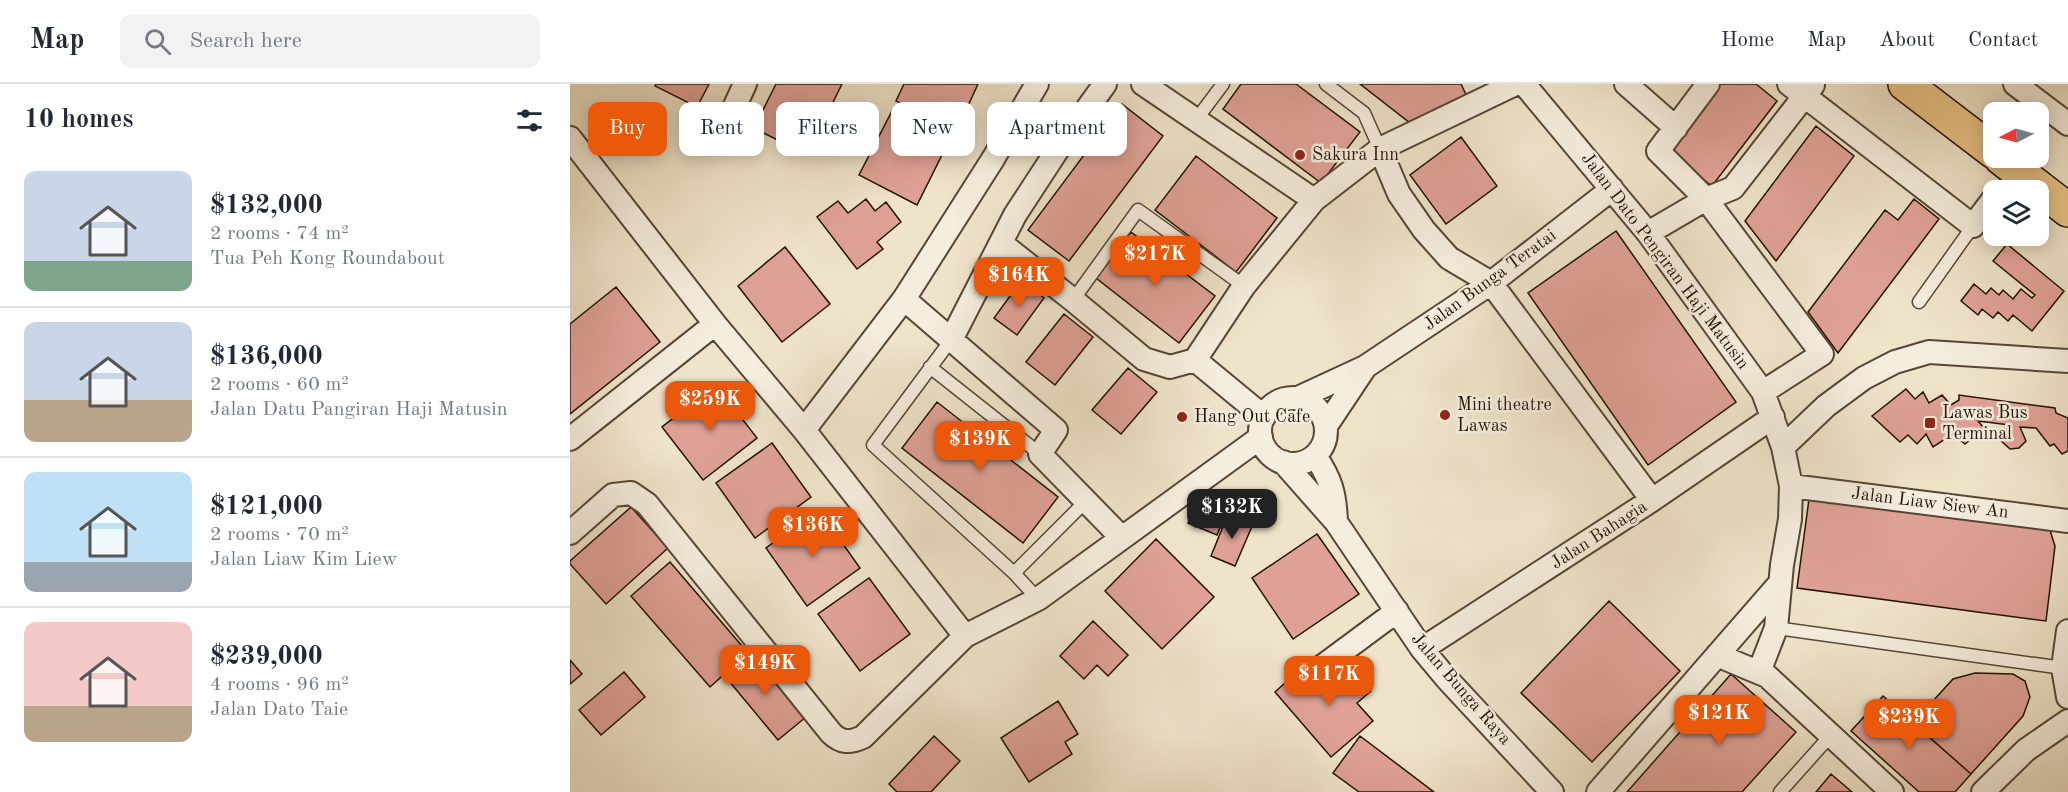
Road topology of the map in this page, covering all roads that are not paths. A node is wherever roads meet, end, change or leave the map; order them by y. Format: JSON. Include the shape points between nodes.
{"nodes":[{"id":1,"x":745,"y":84,"type":"edge"},
{"id":2,"x":1037,"y":84,"type":"edge"},
{"id":3,"x":1105,"y":84,"type":"edge"},
{"id":4,"x":1143,"y":84,"type":"edge"},
{"id":5,"x":1223,"y":84,"type":"edge"},
{"id":6,"x":1326,"y":84,"type":"edge"},
{"id":7,"x":1515,"y":84,"type":"edge"},
{"id":8,"x":1524,"y":84,"type":"edge"},
{"id":9,"x":1626,"y":84,"type":"edge"},
{"id":10,"x":1708,"y":84,"type":"edge"},
{"id":11,"x":1905,"y":84,"type":"edge"},
{"id":12,"x":2015,"y":84,"type":"edge"},
{"id":13,"x":1802,"y":88,"type":"edge"},
{"id":14,"x":1486,"y":90,"type":"edge"},
{"id":15,"x":737,"y":102,"type":"edge"},
{"id":16,"x":1196,"y":120,"type":"junction"},
{"id":17,"x":2068,"y":124,"type":"edge"},
{"id":18,"x":1676,"y":128,"type":"junction"},
{"id":19,"x":570,"y":138,"type":"edge"},
{"id":20,"x":1380,"y":149,"type":"junction"},
{"id":21,"x":1983,"y":151,"type":"edge"},
{"id":22,"x":2004,"y":168,"type":"edge"},
{"id":23,"x":1612,"y":189,"type":"junction"},
{"id":24,"x":1706,"y":199,"type":"junction"},
{"id":25,"x":1314,"y":200,"type":"junction"},
{"id":26,"x":2068,"y":210,"type":"edge"},
{"id":27,"x":1983,"y":213,"type":"edge"},
{"id":28,"x":1973,"y":226,"type":"junction"},
{"id":29,"x":1648,"y":233,"type":"junction"},
{"id":30,"x":1002,"y":244,"type":"junction"},
{"id":31,"x":1491,"y":283,"type":"junction"},
{"id":32,"x":1244,"y":286,"type":"junction"},
{"id":33,"x":904,"y":299,"type":"junction"},
{"id":34,"x":1073,"y":300,"type":"junction"},
{"id":35,"x":1919,"y":302,"type":"dead end"},
{"id":36,"x":715,"y":324,"type":"junction"},
{"id":37,"x":951,"y":340,"type":"junction"},
{"id":38,"x":1195,"y":360,"type":"junction"},
{"id":39,"x":2068,"y":361,"type":"edge"},
{"id":40,"x":930,"y":367,"type":"junction"},
{"id":41,"x":1365,"y":368,"type":"junction"},
{"id":42,"x":1763,"y":392,"type":"junction"},
{"id":43,"x":1298,"y":398,"type":"junction"},
{"id":44,"x":1773,"y":417,"type":"junction"},
{"id":45,"x":1326,"y":426,"type":"junction"},
{"id":46,"x":1263,"y":427,"type":"junction"},
{"id":47,"x":804,"y":430,"type":"junction"},
{"id":48,"x":570,"y":439,"type":"edge"},
{"id":49,"x":1783,"y":447,"type":"junction"},
{"id":50,"x":1040,"y":454,"type":"junction"},
{"id":51,"x":1315,"y":456,"type":"junction"},
{"id":52,"x":1283,"y":462,"type":"junction"},
{"id":53,"x":1791,"y":486,"type":"junction"},
{"id":54,"x":1652,"y":500,"type":"junction"},
{"id":55,"x":1085,"y":502,"type":"junction"},
{"id":56,"x":2068,"y":521,"type":"edge"},
{"id":57,"x":1336,"y":522,"type":"junction"},
{"id":58,"x":570,"y":533,"type":"edge"},
{"id":59,"x":1122,"y":538,"type":"junction"},
{"id":60,"x":1014,"y":573,"type":"junction"},
{"id":61,"x":1781,"y":574,"type":"junction"},
{"id":62,"x":1038,"y":599,"type":"junction"},
{"id":63,"x":1397,"y":611,"type":"junction"},
{"id":64,"x":1776,"y":627,"type":"junction"},
{"id":65,"x":2068,"y":632,"type":"edge"},
{"id":66,"x":965,"y":636,"type":"junction"},
{"id":67,"x":1422,"y":649,"type":"junction"},
{"id":68,"x":1716,"y":655,"type":"junction"},
{"id":69,"x":2062,"y":668,"type":"junction"},
{"id":70,"x":1759,"y":672,"type":"junction"},
{"id":71,"x":1312,"y":674,"type":"dead end"},
{"id":72,"x":2068,"y":692,"type":"edge"},
{"id":73,"x":2068,"y":721,"type":"edge"},
{"id":74,"x":1831,"y":735,"type":"junction"},
{"id":75,"x":1552,"y":792,"type":"edge"},
{"id":76,"x":1599,"y":792,"type":"edge"},
{"id":77,"x":1780,"y":792,"type":"edge"},
{"id":78,"x":1892,"y":792,"type":"edge"},
{"id":79,"x":1983,"y":792,"type":"edge"}],
"edges":[{"from":1,"to":15,"type":"street"},
{"from":2,"to":33,"type":"street"},
{"from":3,"to":30,"type":"street","via":[[1022,205]]},
{"from":4,"to":16,"type":"street"},
{"from":5,"to":16,"type":"lane"},
{"from":6,"to":20,"type":"lane","via":[[1364,113]]},
{"from":7,"to":14,"type":"street"},
{"from":8,"to":23,"type":"street","name":"Jalan Dato Pengiran Haji Matusin"},
{"from":9,"to":18,"type":"street"},
{"from":10,"to":18,"type":"street"},
{"from":11,"to":21,"type":"main road"},
{"from":12,"to":17,"type":"street"},
{"from":13,"to":24,"type":"street","via":[[1733,188]]},
{"from":13,"to":28,"type":"street"},
{"from":14,"to":20,"type":"street"},
{"from":16,"to":25,"type":"street"},
{"from":18,"to":24,"type":"street","via":[[1658,151]]},
{"from":19,"to":36,"type":"street"},
{"from":20,"to":25,"type":"street"},
{"from":20,"to":31,"type":"street","via":[[1400,194],[1424,230],[1449,258]]},
{"from":22,"to":26,"type":"main road"},
{"from":23,"to":29,"type":"street","name":"Jalan Dato Pengiran Haji Matusin"},
{"from":23,"to":31,"type":"street","name":"Jalan Bunga Teratai"},
{"from":24,"to":29,"type":"street"},
{"from":24,"to":42,"type":"street","via":[[1822,354]]},
{"from":25,"to":32,"type":"street"},
{"from":27,"to":28,"type":"street"},
{"from":28,"to":35,"type":"lane"},
{"from":29,"to":42,"type":"street","name":"Jalan Dato Pengiran Haji Matusin"},
{"from":30,"to":34,"type":"street"},
{"from":30,"to":37,"type":"street"},
{"from":31,"to":41,"type":"street","name":"Jalan Bunga Teratai"},
{"from":31,"to":54,"type":"street"},
{"from":32,"to":34,"type":"lane","via":[[1138,210]]},
{"from":32,"to":38,"type":"street"},
{"from":33,"to":37,"type":"street"},
{"from":33,"to":47,"type":"street"},
{"from":34,"to":38,"type":"street","via":[[1144,359],[1170,367]]},
{"from":36,"to":47,"type":"street"},
{"from":36,"to":48,"type":"street"},
{"from":37,"to":40,"type":"lane"},
{"from":37,"to":50,"type":"street","via":[[1056,430]]},
{"from":38,"to":46,"type":"street"},
{"from":39,"to":49,"type":"street","via":[[1929,351],[1864,378],[1826,406]]},
{"from":40,"to":50,"type":"lane"},
{"from":40,"to":60,"type":"lane","via":[[873,445]]},
{"from":41,"to":43,"type":"street"},
{"from":41,"to":45,"type":"street"},
{"from":42,"to":44,"type":"street","name":"Jalan Dato Pengiran Haji Matusin"},
{"from":43,"to":45,"type":"street","via":[[1317,407]]},
{"from":43,"to":46,"type":"street","via":[[1269,408]]},
{"from":44,"to":49,"type":"street","name":"Jalan Dato Pengiran Haji Matusin"},
{"from":44,"to":54,"type":"street","name":"Jalan Bahagia"},
{"from":45,"to":51,"type":"street","via":[[1322,448]]},
{"from":46,"to":52,"type":"street","via":[[1265,448]]},
{"from":46,"to":59,"type":"street"},
{"from":47,"to":66,"type":"street"},
{"from":49,"to":53,"type":"street","name":"Jalan Dato Pengiran Haji Matusin"},
{"from":50,"to":55,"type":"street"},
{"from":51,"to":52,"type":"street","via":[[1305,462]]},
{"from":51,"to":57,"type":"street","via":[[1333,492]]},
{"from":52,"to":57,"type":"street","name":"Jalan Bunga Raya"},
{"from":53,"to":56,"type":"street","name":"Jalan Liaw Siew An"},
{"from":53,"to":61,"type":"street","name":"Jalan Dato Pengiran Haji Matusin"},
{"from":54,"to":67,"type":"street","name":"Jalan Bahagia"},
{"from":55,"to":59,"type":"street"},
{"from":55,"to":60,"type":"lane"},
{"from":57,"to":63,"type":"street","name":"Jalan Bunga Raya"},
{"from":58,"to":66,"type":"street","via":[[613,495],[631,493],[647,504],[837,739],[853,742],[863,737]]},
{"from":59,"to":62,"type":"street"},
{"from":60,"to":62,"type":"lane"},
{"from":61,"to":64,"type":"street","name":"Jalan Dato Pengiran Haji Matusin"},
{"from":61,"to":68,"type":"street"},
{"from":62,"to":66,"type":"street"},
{"from":63,"to":67,"type":"street","name":"Jalan Bunga Raya"},
{"from":63,"to":71,"type":"street"},
{"from":64,"to":69,"type":"lane"},
{"from":64,"to":70,"type":"street","name":"Jalan Dato Pengiran Haji Matusin"},
{"from":65,"to":69,"type":"street"},
{"from":67,"to":75,"type":"street","name":"Jalan Bunga Raya"},
{"from":68,"to":70,"type":"street"},
{"from":68,"to":76,"type":"street"},
{"from":69,"to":72,"type":"street"},
{"from":70,"to":74,"type":"street"},
{"from":73,"to":79,"type":"street","via":[[2026,750]]},
{"from":74,"to":77,"type":"lane"},
{"from":74,"to":78,"type":"street"}]}
